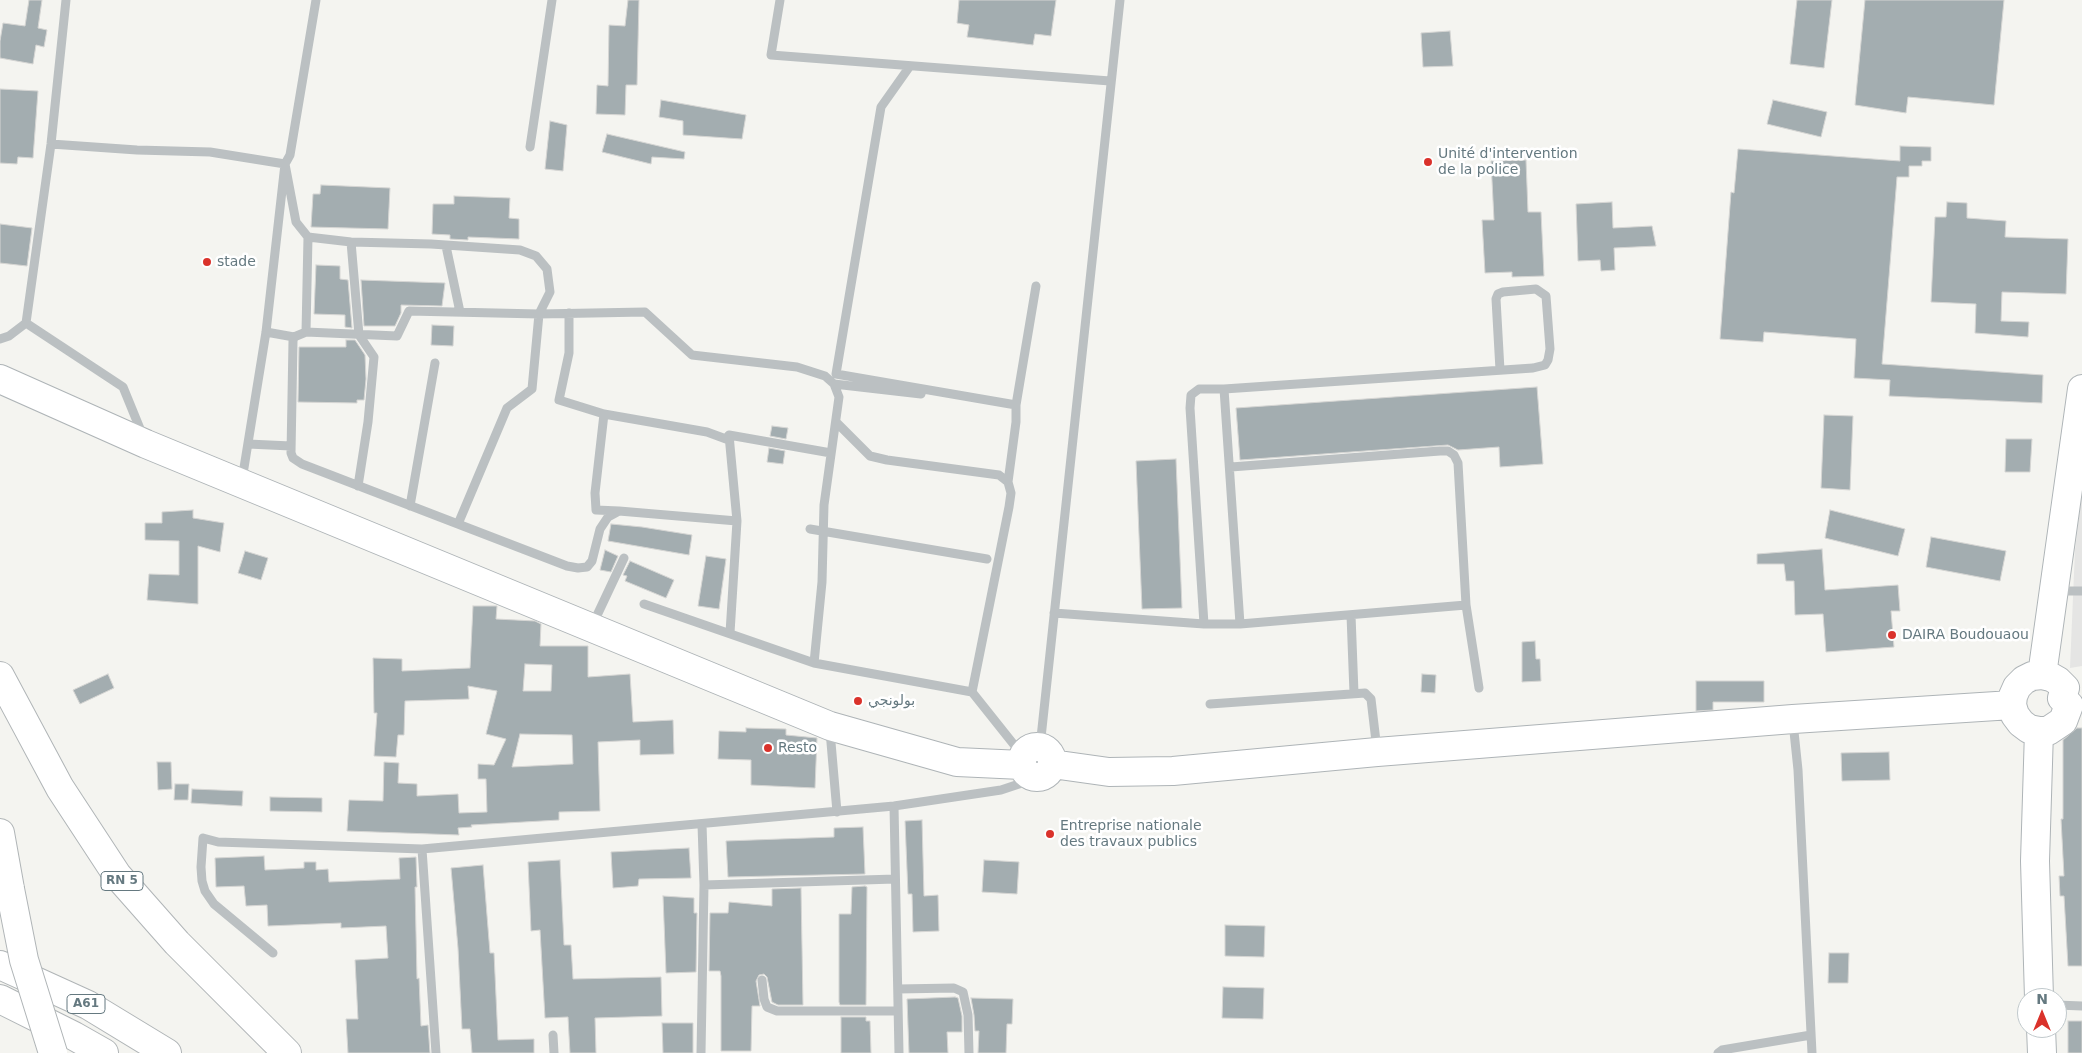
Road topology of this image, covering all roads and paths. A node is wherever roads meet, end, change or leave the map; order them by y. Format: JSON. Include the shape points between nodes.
{"nodes":[{"id":1,"x":66,"y":0,"type":"edge"},
{"id":2,"x":316,"y":0,"type":"edge"},
{"id":3,"x":552,"y":0,"type":"edge"},
{"id":4,"x":780,"y":0,"type":"edge"},
{"id":5,"x":1120,"y":0,"type":"edge"},
{"id":6,"x":910,"y":66,"type":"junction"},
{"id":7,"x":1110,"y":82,"type":"junction"},
{"id":8,"x":51,"y":144,"type":"junction"},
{"id":9,"x":530,"y":147,"type":"dead end"},
{"id":10,"x":285,"y":164,"type":"junction"},
{"id":11,"x":308,"y":238,"type":"junction"},
{"id":12,"x":351,"y":242,"type":"junction"},
{"id":13,"x":446,"y":246,"type":"junction"},
{"id":14,"x":1036,"y":286,"type":"dead end"},
{"id":15,"x":460,"y":312,"type":"junction"},
{"id":16,"x":569,"y":313,"type":"junction"},
{"id":17,"x":540,"y":314,"type":"junction"},
{"id":18,"x":26,"y":323,"type":"junction"},
{"id":19,"x":266,"y":332,"type":"junction"},
{"id":20,"x":306,"y":332,"type":"junction"},
{"id":21,"x":359,"y":335,"type":"junction"},
{"id":22,"x":294,"y":336,"type":"junction"},
{"id":23,"x":0,"y":338,"type":"edge"},
{"id":24,"x":435,"y":363,"type":"dead end"},
{"id":25,"x":1500,"y":370,"type":"junction"},
{"id":26,"x":0,"y":379,"type":"edge"},
{"id":27,"x":834,"y":384,"type":"junction"},
{"id":28,"x":1224,"y":389,"type":"junction"},
{"id":29,"x":2082,"y":389,"type":"edge"},
{"id":30,"x":1016,"y":404,"type":"junction"},
{"id":31,"x":604,"y":414,"type":"junction"},
{"id":32,"x":836,"y":422,"type":"junction"},
{"id":33,"x":729,"y":435,"type":"junction"},
{"id":34,"x":146,"y":444,"type":"junction"},
{"id":35,"x":248,"y":444,"type":"junction"},
{"id":36,"x":291,"y":446,"type":"junction"},
{"id":37,"x":831,"y":453,"type":"junction"},
{"id":38,"x":1230,"y":467,"type":"junction"},
{"id":39,"x":1008,"y":482,"type":"junction"},
{"id":40,"x":241,"y":483,"type":"junction"},
{"id":41,"x":358,"y":486,"type":"junction"},
{"id":42,"x":410,"y":506,"type":"junction"},
{"id":43,"x":619,"y":511,"type":"junction"},
{"id":44,"x":737,"y":522,"type":"junction"},
{"id":45,"x":458,"y":524,"type":"junction"},
{"id":46,"x":810,"y":529,"type":"dead end"},
{"id":47,"x":823,"y":530,"type":"junction"},
{"id":48,"x":624,"y":558,"type":"dead end"},
{"id":49,"x":987,"y":559,"type":"dead end"},
{"id":50,"x":2052,"y":591,"type":"junction"},
{"id":51,"x":2082,"y":591,"type":"edge"},
{"id":52,"x":644,"y":604,"type":"dead end"},
{"id":53,"x":1466,"y":605,"type":"junction"},
{"id":54,"x":1054,"y":613,"type":"junction"},
{"id":55,"x":1351,"y":615,"type":"junction"},
{"id":56,"x":1204,"y":624,"type":"junction"},
{"id":57,"x":1240,"y":624,"type":"junction"},
{"id":58,"x":592,"y":626,"type":"junction"},
{"id":59,"x":730,"y":633,"type":"junction"},
{"id":60,"x":814,"y":663,"type":"junction"},
{"id":61,"x":2042,"y":675,"type":"junction"},
{"id":62,"x":0,"y":676,"type":"edge"},
{"id":63,"x":1479,"y":688,"type":"dead end"},
{"id":64,"x":972,"y":692,"type":"junction"},
{"id":65,"x":1354,"y":693,"type":"junction"},
{"id":66,"x":2072,"y":697,"type":"edge"},
{"id":67,"x":1210,"y":704,"type":"dead end"},
{"id":68,"x":2012,"y":705,"type":"junction"},
{"id":69,"x":1793,"y":719,"type":"junction"},
{"id":70,"x":830,"y":726,"type":"junction"},
{"id":71,"x":2039,"y":731,"type":"junction"},
{"id":72,"x":1377,"y":752,"type":"junction"},
{"id":73,"x":1034,"y":764,"type":"junction"},
{"id":74,"x":894,"y":806,"type":"junction"},
{"id":75,"x":837,"y":812,"type":"junction"},
{"id":76,"x":702,"y":824,"type":"junction"},
{"id":77,"x":0,"y":833,"type":"edge"},
{"id":78,"x":422,"y":849,"type":"junction"},
{"id":79,"x":895,"y":879,"type":"junction"},
{"id":80,"x":704,"y":885,"type":"junction"},
{"id":81,"x":5,"y":893,"type":"edge"},
{"id":82,"x":273,"y":953,"type":"dead end"},
{"id":83,"x":0,"y":965,"type":"edge"},
{"id":84,"x":762,"y":980,"type":"dead end"},
{"id":85,"x":2039,"y":988,"type":"edge"},
{"id":86,"x":898,"y":989,"type":"junction"},
{"id":87,"x":0,"y":999,"type":"edge"},
{"id":88,"x":2067,"y":1005,"type":"edge"},
{"id":89,"x":2082,"y":1006,"type":"edge"},
{"id":90,"x":898,"y":1011,"type":"junction"},
{"id":91,"x":553,"y":1035,"type":"dead end"},
{"id":92,"x":1811,"y":1035,"type":"junction"},
{"id":93,"x":2041,"y":1038,"type":"edge"},
{"id":94,"x":41,"y":1053,"type":"edge"},
{"id":95,"x":53,"y":1053,"type":"edge"},
{"id":96,"x":104,"y":1053,"type":"edge"},
{"id":97,"x":167,"y":1053,"type":"edge"},
{"id":98,"x":287,"y":1053,"type":"edge"},
{"id":99,"x":436,"y":1053,"type":"edge"},
{"id":100,"x":554,"y":1053,"type":"edge"},
{"id":101,"x":701,"y":1053,"type":"edge"},
{"id":102,"x":899,"y":1053,"type":"edge"},
{"id":103,"x":969,"y":1053,"type":"edge"},
{"id":104,"x":1718,"y":1053,"type":"edge"},
{"id":105,"x":1812,"y":1053,"type":"edge"},
{"id":106,"x":2042,"y":1053,"type":"edge"}],
"edges":[{"from":1,"to":8,"type":"street"},
{"from":2,"to":10,"type":"street","via":[[290,155]]},
{"from":3,"to":9,"type":"street"},
{"from":4,"to":6,"type":"street","via":[[771,55]]},
{"from":5,"to":7,"type":"street"},
{"from":6,"to":7,"type":"street"},
{"from":6,"to":30,"type":"street","via":[[882,106],[836,374]]},
{"from":7,"to":54,"type":"street"},
{"from":8,"to":10,"type":"street","via":[[210,152]]},
{"from":8,"to":18,"type":"street"},
{"from":10,"to":11,"type":"street","via":[[296,222]]},
{"from":10,"to":19,"type":"street"},
{"from":11,"to":12,"type":"street"},
{"from":11,"to":20,"type":"street"},
{"from":12,"to":13,"type":"street"},
{"from":12,"to":21,"type":"street"},
{"from":13,"to":15,"type":"street"},
{"from":13,"to":17,"type":"street","via":[[520,250],[536,256],[547,269],[550,281],[550,292]]},
{"from":14,"to":30,"type":"street"},
{"from":15,"to":17,"type":"street"},
{"from":15,"to":21,"type":"street","via":[[409,311],[397,336]]},
{"from":16,"to":17,"type":"street"},
{"from":16,"to":27,"type":"street","via":[[645,312],[692,355],[797,367],[825,376]]},
{"from":16,"to":31,"type":"street","via":[[569,352],[559,400]]},
{"from":17,"to":45,"type":"street","via":[[532,389],[507,408]]},
{"from":18,"to":23,"type":"street","via":[[9,336]]},
{"from":18,"to":34,"type":"street","via":[[123,387]]},
{"from":19,"to":22,"type":"street"},
{"from":19,"to":35,"type":"street"},
{"from":20,"to":21,"type":"street"},
{"from":20,"to":22,"type":"street"},
{"from":21,"to":41,"type":"street","via":[[374,357]]},
{"from":22,"to":36,"type":"street"},
{"from":24,"to":42,"type":"street"},
{"from":25,"to":25,"type":"street","via":[[1533,368],[1545,365],[1548,360],[1546,296],[1536,289],[1498,294]]},
{"from":25,"to":28,"type":"street"},
{"from":26,"to":34,"type":"main road"},
{"from":27,"to":30,"type":"street"},
{"from":27,"to":32,"type":"street","via":[[839,397]]},
{"from":28,"to":38,"type":"street"},
{"from":28,"to":56,"type":"street","via":[[1199,389],[1191,395]]},
{"from":29,"to":50,"type":"main road"},
{"from":30,"to":39,"type":"street"},
{"from":31,"to":33,"type":"street","via":[[707,432],[726,439]]},
{"from":31,"to":43,"type":"street","via":[[596,510]]},
{"from":32,"to":37,"type":"street"},
{"from":32,"to":39,"type":"street","via":[[870,456],[999,475]]},
{"from":33,"to":37,"type":"street"},
{"from":33,"to":44,"type":"street"},
{"from":34,"to":40,"type":"main road"},
{"from":35,"to":36,"type":"street"},
{"from":35,"to":40,"type":"street"},
{"from":36,"to":41,"type":"street","via":[[293,458],[302,464]]},
{"from":37,"to":47,"type":"street"},
{"from":38,"to":53,"type":"street","via":[[1448,451],[1458,463]]},
{"from":38,"to":57,"type":"street"},
{"from":39,"to":64,"type":"street","via":[[1011,493],[1009,507]]},
{"from":40,"to":58,"type":"main road"},
{"from":41,"to":42,"type":"street"},
{"from":42,"to":45,"type":"street"},
{"from":43,"to":44,"type":"street"},
{"from":43,"to":45,"type":"street","via":[[608,517],[600,529],[587,567],[578,568]]},
{"from":44,"to":59,"type":"street"},
{"from":46,"to":47,"type":"street"},
{"from":47,"to":49,"type":"street"},
{"from":47,"to":60,"type":"street","via":[[822,582]]},
{"from":48,"to":58,"type":"street"},
{"from":50,"to":51,"type":"street"},
{"from":50,"to":61,"type":"main road"},
{"from":52,"to":59,"type":"street"},
{"from":53,"to":55,"type":"street"},
{"from":53,"to":63,"type":"street"},
{"from":54,"to":56,"type":"street"},
{"from":54,"to":73,"type":"street"},
{"from":55,"to":57,"type":"street"},
{"from":55,"to":65,"type":"street"},
{"from":56,"to":57,"type":"street"},
{"from":58,"to":70,"type":"main road"},
{"from":59,"to":60,"type":"street"},
{"from":60,"to":64,"type":"street"},
{"from":61,"to":66,"type":"main road","via":[[2051,677]]},
{"from":61,"to":68,"type":"main road","via":[[2024,680],[2017,687]]},
{"from":62,"to":98,"type":"main road","number":"RN 5","via":[[60,788],[117,875],[177,943]]},
{"from":64,"to":73,"type":"street"},
{"from":65,"to":67,"type":"street"},
{"from":65,"to":72,"type":"street","via":[[1365,693],[1371,700]]},
{"from":66,"to":71,"type":"main road","via":[[2063,721],[2056,727]]},
{"from":68,"to":69,"type":"main road"},
{"from":68,"to":71,"type":"main road","via":[[2020,723]]},
{"from":69,"to":72,"type":"main road"},
{"from":69,"to":92,"type":"street"},
{"from":70,"to":73,"type":"main road","via":[[957,762]]},
{"from":70,"to":75,"type":"street"},
{"from":71,"to":85,"type":"main road","via":[[2035,861]]},
{"from":72,"to":73,"type":"main road","via":[[1173,771],[1109,772]]},
{"from":73,"to":74,"type":"street","via":[[1001,790]]},
{"from":74,"to":75,"type":"street"},
{"from":74,"to":79,"type":"street"},
{"from":75,"to":76,"type":"street"},
{"from":76,"to":78,"type":"street"},
{"from":76,"to":80,"type":"street"},
{"from":77,"to":81,"type":"main road"},
{"from":78,"to":82,"type":"street","via":[[218,842],[203,838],[201,867],[206,891],[214,904]]},
{"from":78,"to":99,"type":"street"},
{"from":79,"to":80,"type":"street"},
{"from":79,"to":86,"type":"street"},
{"from":80,"to":101,"type":"street"},
{"from":81,"to":94,"type":"main road","via":[[14,964]]},
{"from":81,"to":95,"type":"main road","bridge":true},
{"from":83,"to":97,"type":"main road","number":"A61","via":[[88,1005]]},
{"from":84,"to":90,"type":"street","via":[[766,1007],[777,1011]]},
{"from":86,"to":90,"type":"street"},
{"from":86,"to":103,"type":"street","via":[[954,988],[963,992],[968,1015]]},
{"from":87,"to":96,"type":"main road","number":"A61"},
{"from":88,"to":89,"type":"street"},
{"from":90,"to":102,"type":"street"},
{"from":91,"to":100,"type":"street"},
{"from":92,"to":104,"type":"street"},
{"from":92,"to":105,"type":"street"},
{"from":93,"to":106,"type":"main road"}]}
